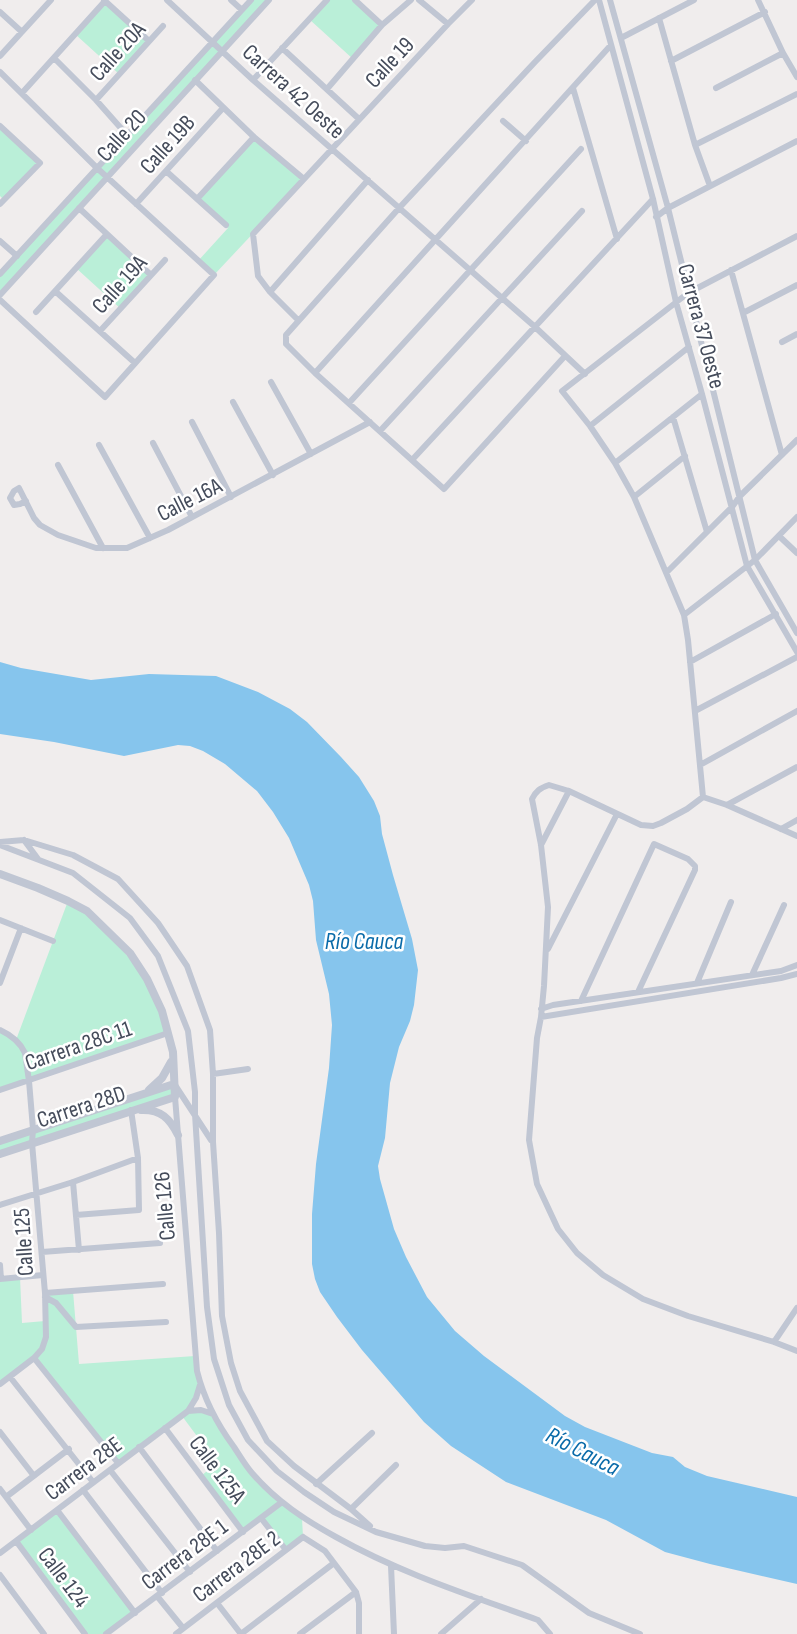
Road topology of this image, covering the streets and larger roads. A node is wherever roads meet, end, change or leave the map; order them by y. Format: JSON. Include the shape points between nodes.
{"nodes":[{"id":1,"x":51,"y":0,"type":"edge"},
{"id":2,"x":167,"y":0,"type":"edge"},
{"id":3,"x":231,"y":0,"type":"edge"},
{"id":4,"x":251,"y":0,"type":"edge"},
{"id":5,"x":269,"y":0,"type":"edge"},
{"id":6,"x":327,"y":0,"type":"edge"},
{"id":7,"x":355,"y":0,"type":"edge"},
{"id":8,"x":411,"y":0,"type":"edge"},
{"id":9,"x":419,"y":0,"type":"edge"},
{"id":10,"x":472,"y":0,"type":"edge"},
{"id":11,"x":597,"y":0,"type":"edge"},
{"id":12,"x":610,"y":0,"type":"edge"},
{"id":13,"x":694,"y":0,"type":"edge"},
{"id":14,"x":758,"y":0,"type":"edge"},
{"id":15,"x":104,"y":1,"type":"edge"},
{"id":16,"x":242,"y":10,"type":"junction"},
{"id":17,"x":0,"y":12,"type":"edge"},
{"id":18,"x":765,"y":12,"type":"junction"},
{"id":19,"x":659,"y":18,"type":"junction"},
{"id":20,"x":448,"y":24,"type":"junction"},
{"id":21,"x":382,"y":25,"type":"junction"},
{"id":22,"x":163,"y":26,"type":"dead end"},
{"id":23,"x":22,"y":32,"type":"junction"},
{"id":24,"x":621,"y":38,"type":"junction"},
{"id":25,"x":149,"y":41,"type":"junction"},
{"id":26,"x":213,"y":42,"type":"junction"},
{"id":27,"x":611,"y":45,"type":"junction"},
{"id":28,"x":282,"y":48,"type":"junction"},
{"id":29,"x":222,"y":51,"type":"junction"},
{"id":30,"x":783,"y":53,"type":"junction"},
{"id":31,"x":0,"y":56,"type":"edge"},
{"id":32,"x":54,"y":58,"type":"junction"},
{"id":33,"x":671,"y":61,"type":"junction"},
{"id":34,"x":0,"y":72,"type":"edge"},
{"id":35,"x":797,"y":77,"type":"edge"},
{"id":36,"x":253,"y":79,"type":"junction"},
{"id":37,"x":195,"y":80,"type":"junction"},
{"id":38,"x":572,"y":88,"type":"junction"},
{"id":39,"x":716,"y":88,"type":"dead end"},
{"id":40,"x":327,"y":89,"type":"junction"},
{"id":41,"x":22,"y":93,"type":"junction"},
{"id":42,"x":797,"y":94,"type":"edge"},
{"id":43,"x":96,"y":100,"type":"junction"},
{"id":44,"x":223,"y":108,"type":"junction"},
{"id":45,"x":359,"y":119,"type":"junction"},
{"id":46,"x":503,"y":121,"type":"dead end"},
{"id":47,"x":0,"y":126,"type":"edge"},
{"id":48,"x":127,"y":135,"type":"junction"},
{"id":49,"x":254,"y":137,"type":"junction"},
{"id":50,"x":526,"y":141,"type":"junction"},
{"id":51,"x":797,"y":141,"type":"edge"},
{"id":52,"x":695,"y":145,"type":"junction"},
{"id":53,"x":332,"y":149,"type":"junction"},
{"id":54,"x":581,"y":149,"type":"dead end"},
{"id":55,"x":97,"y":168,"type":"junction"},
{"id":56,"x":166,"y":171,"type":"junction"},
{"id":57,"x":107,"y":177,"type":"junction"},
{"id":58,"x":304,"y":179,"type":"junction"},
{"id":59,"x":368,"y":180,"type":"junction"},
{"id":60,"x":710,"y":186,"type":"junction"},
{"id":61,"x":197,"y":199,"type":"junction"},
{"id":62,"x":653,"y":199,"type":"junction"},
{"id":63,"x":0,"y":204,"type":"edge"},
{"id":64,"x":136,"y":204,"type":"junction"},
{"id":65,"x":400,"y":207,"type":"junction"},
{"id":66,"x":79,"y":208,"type":"junction"},
{"id":67,"x":668,"y":208,"type":"junction"},
{"id":68,"x":582,"y":211,"type":"dead end"},
{"id":69,"x":656,"y":217,"type":"junction"},
{"id":70,"x":226,"y":225,"type":"dead end"},
{"id":71,"x":107,"y":234,"type":"junction"},
{"id":72,"x":797,"y":236,"type":"edge"},
{"id":73,"x":435,"y":239,"type":"junction"},
{"id":74,"x":617,"y":239,"type":"junction"},
{"id":75,"x":0,"y":241,"type":"edge"},
{"id":76,"x":17,"y":256,"type":"junction"},
{"id":77,"x":165,"y":260,"type":"dead end"},
{"id":78,"x":470,"y":270,"type":"junction"},
{"id":79,"x":731,"y":270,"type":"junction"},
{"id":80,"x":0,"y":274,"type":"edge"},
{"id":81,"x":152,"y":275,"type":"junction"},
{"id":82,"x":797,"y":285,"type":"edge"},
{"id":83,"x":55,"y":291,"type":"junction"},
{"id":84,"x":270,"y":292,"type":"junction"},
{"id":85,"x":688,"y":293,"type":"junction"},
{"id":86,"x":0,"y":295,"type":"edge"},
{"id":87,"x":501,"y":298,"type":"junction"},
{"id":88,"x":0,"y":300,"type":"edge"},
{"id":89,"x":676,"y":302,"type":"junction"},
{"id":90,"x":36,"y":312,"type":"dead end"},
{"id":91,"x":743,"y":313,"type":"junction"},
{"id":92,"x":298,"y":320,"type":"junction"},
{"id":93,"x":534,"y":326,"type":"junction"},
{"id":94,"x":100,"y":331,"type":"junction"},
{"id":95,"x":797,"y":334,"type":"edge"},
{"id":96,"x":782,"y":342,"type":"dead end"},
{"id":97,"x":689,"y":347,"type":"junction"},
{"id":98,"x":565,"y":356,"type":"junction"},
{"id":99,"x":135,"y":363,"type":"junction"},
{"id":100,"x":315,"y":373,"type":"junction"},
{"id":101,"x":585,"y":374,"type":"junction"},
{"id":102,"x":271,"y":382,"type":"dead end"},
{"id":103,"x":702,"y":394,"type":"junction"},
{"id":104,"x":233,"y":402,"type":"dead end"},
{"id":105,"x":349,"y":404,"type":"junction"},
{"id":106,"x":673,"y":417,"type":"junction"},
{"id":107,"x":192,"y":422,"type":"dead end"},
{"id":108,"x":370,"y":422,"type":"junction"},
{"id":109,"x":590,"y":426,"type":"junction"},
{"id":110,"x":380,"y":431,"type":"junction"},
{"id":111,"x":797,"y":440,"type":"edge"},
{"id":112,"x":153,"y":443,"type":"dead end"},
{"id":113,"x":99,"y":445,"type":"dead end"},
{"id":114,"x":312,"y":453,"type":"junction"},
{"id":115,"x":782,"y":455,"type":"junction"},
{"id":116,"x":685,"y":456,"type":"junction"},
{"id":117,"x":412,"y":460,"type":"junction"},
{"id":118,"x":615,"y":463,"type":"junction"},
{"id":119,"x":58,"y":465,"type":"dead end"},
{"id":120,"x":273,"y":475,"type":"junction"},
{"id":121,"x":740,"y":496,"type":"junction"},
{"id":122,"x":231,"y":497,"type":"junction"},
{"id":123,"x":634,"y":497,"type":"junction"},
{"id":124,"x":26,"y":501,"type":"dead end"},
{"id":125,"x":732,"y":507,"type":"junction"},
{"id":126,"x":192,"y":517,"type":"junction"},
{"id":127,"x":797,"y":517,"type":"edge"},
{"id":128,"x":707,"y":531,"type":"junction"},
{"id":129,"x":779,"y":536,"type":"junction"},
{"id":130,"x":150,"y":538,"type":"junction"},
{"id":131,"x":103,"y":548,"type":"junction"},
{"id":132,"x":797,"y":553,"type":"edge"},
{"id":133,"x":755,"y":560,"type":"junction"},
{"id":134,"x":747,"y":566,"type":"junction"},
{"id":135,"x":667,"y":572,"type":"junction"},
{"id":136,"x":776,"y":614,"type":"junction"},
{"id":137,"x":684,"y":615,"type":"junction"},
{"id":138,"x":797,"y":634,"type":"edge"},
{"id":139,"x":797,"y":654,"type":"edge"},
{"id":140,"x":690,"y":662,"type":"junction"},
{"id":141,"x":695,"y":711,"type":"junction"},
{"id":142,"x":797,"y":711,"type":"edge"},
{"id":143,"x":700,"y":765,"type":"junction"},
{"id":144,"x":797,"y":766,"type":"edge"},
{"id":145,"x":569,"y":791,"type":"junction"},
{"id":146,"x":703,"y":797,"type":"junction"},
{"id":147,"x":727,"y":805,"type":"junction"},
{"id":148,"x":617,"y":814,"type":"junction"},
{"id":149,"x":797,"y":820,"type":"edge"},
{"id":150,"x":781,"y":829,"type":"junction"},
{"id":151,"x":797,"y":836,"type":"edge"},
{"id":152,"x":24,"y":840,"type":"junction"},
{"id":153,"x":0,"y":844,"type":"edge"},
{"id":154,"x":541,"y":845,"type":"junction"},
{"id":155,"x":39,"y":860,"type":"junction"},
{"id":156,"x":0,"y":874,"type":"edge"},
{"id":157,"x":732,"y":902,"type":"dead end"},
{"id":158,"x":784,"y":905,"type":"dead end"},
{"id":159,"x":0,"y":920,"type":"edge"},
{"id":160,"x":21,"y":928,"type":"junction"},
{"id":161,"x":53,"y":941,"type":"dead end"},
{"id":162,"x":546,"y":954,"type":"junction"},
{"id":163,"x":797,"y":965,"type":"edge"},
{"id":164,"x":797,"y":974,"type":"edge"},
{"id":165,"x":752,"y":975,"type":"junction"},
{"id":166,"x":0,"y":983,"type":"edge"},
{"id":167,"x":697,"y":983,"type":"junction"},
{"id":168,"x":638,"y":992,"type":"junction"},
{"id":169,"x":581,"y":1001,"type":"junction"},
{"id":170,"x":541,"y":1009,"type":"junction"},
{"id":171,"x":541,"y":1017,"type":"junction"},
{"id":172,"x":0,"y":1030,"type":"edge"},
{"id":173,"x":167,"y":1033,"type":"junction"},
{"id":174,"x":173,"y":1059,"type":"junction"},
{"id":175,"x":248,"y":1069,"type":"dead end"},
{"id":176,"x":213,"y":1074,"type":"junction"},
{"id":177,"x":29,"y":1081,"type":"junction"},
{"id":178,"x":174,"y":1084,"type":"junction"},
{"id":179,"x":0,"y":1090,"type":"edge"},
{"id":180,"x":148,"y":1092,"type":"junction"},
{"id":181,"x":175,"y":1097,"type":"junction"},
{"id":182,"x":131,"y":1110,"type":"junction"},
{"id":183,"x":195,"y":1114,"type":"junction"},
{"id":184,"x":33,"y":1129,"type":"junction"},
{"id":185,"x":178,"y":1135,"type":"junction"},
{"id":186,"x":0,"y":1141,"type":"edge"},
{"id":187,"x":212,"y":1142,"type":"junction"},
{"id":188,"x":32,"y":1143,"type":"junction"},
{"id":189,"x":0,"y":1154,"type":"edge"},
{"id":190,"x":138,"y":1158,"type":"junction"},
{"id":191,"x":73,"y":1182,"type":"junction"},
{"id":192,"x":37,"y":1193,"type":"junction"},
{"id":193,"x":0,"y":1205,"type":"edge"},
{"id":194,"x":76,"y":1215,"type":"junction"},
{"id":195,"x":160,"y":1243,"type":"dead end"},
{"id":196,"x":79,"y":1250,"type":"junction"},
{"id":197,"x":42,"y":1252,"type":"junction"},
{"id":198,"x":0,"y":1265,"type":"edge"},
{"id":199,"x":43,"y":1275,"type":"junction"},
{"id":200,"x":1,"y":1279,"type":"edge"},
{"id":201,"x":163,"y":1284,"type":"dead end"},
{"id":202,"x":45,"y":1295,"type":"junction"},
{"id":203,"x":797,"y":1308,"type":"edge"},
{"id":204,"x":166,"y":1322,"type":"dead end"},
{"id":205,"x":774,"y":1342,"type":"junction"},
{"id":206,"x":797,"y":1351,"type":"edge"},
{"id":207,"x":34,"y":1358,"type":"junction"},
{"id":208,"x":10,"y":1377,"type":"junction"},
{"id":209,"x":0,"y":1383,"type":"edge"},
{"id":210,"x":200,"y":1383,"type":"junction"},
{"id":211,"x":188,"y":1411,"type":"junction"},
{"id":212,"x":213,"y":1415,"type":"junction"},
{"id":213,"x":165,"y":1428,"type":"junction"},
{"id":214,"x":0,"y":1432,"type":"edge"},
{"id":215,"x":372,"y":1433,"type":"dead end"},
{"id":216,"x":139,"y":1447,"type":"junction"},
{"id":217,"x":69,"y":1449,"type":"junction"},
{"id":218,"x":118,"y":1463,"type":"junction"},
{"id":219,"x":396,"y":1465,"type":"dead end"},
{"id":220,"x":110,"y":1470,"type":"junction"},
{"id":221,"x":34,"y":1476,"type":"junction"},
{"id":222,"x":93,"y":1482,"type":"junction"},
{"id":223,"x":316,"y":1484,"type":"junction"},
{"id":224,"x":0,"y":1489,"type":"edge"},
{"id":225,"x":83,"y":1490,"type":"junction"},
{"id":226,"x":6,"y":1497,"type":"junction"},
{"id":227,"x":282,"y":1502,"type":"junction"},
{"id":228,"x":351,"y":1509,"type":"junction"},
{"id":229,"x":57,"y":1510,"type":"junction"},
{"id":230,"x":261,"y":1518,"type":"junction"},
{"id":231,"x":302,"y":1518,"type":"junction"},
{"id":232,"x":31,"y":1530,"type":"junction"},
{"id":233,"x":243,"y":1532,"type":"junction"},
{"id":234,"x":376,"y":1532,"type":"junction"},
{"id":235,"x":303,"y":1537,"type":"junction"},
{"id":236,"x":16,"y":1541,"type":"junction"},
{"id":237,"x":1,"y":1550,"type":"edge"},
{"id":238,"x":286,"y":1550,"type":"junction"},
{"id":239,"x":218,"y":1551,"type":"junction"},
{"id":240,"x":334,"y":1563,"type":"junction"},
{"id":241,"x":391,"y":1566,"type":"junction"},
{"id":242,"x":190,"y":1572,"type":"junction"},
{"id":243,"x":0,"y":1575,"type":"edge"},
{"id":244,"x":356,"y":1592,"type":"junction"},
{"id":245,"x":159,"y":1594,"type":"junction"},
{"id":246,"x":481,"y":1599,"type":"junction"},
{"id":247,"x":217,"y":1603,"type":"junction"},
{"id":248,"x":135,"y":1613,"type":"junction"},
{"id":249,"x":183,"y":1628,"type":"junction"},
{"id":250,"x":44,"y":1634,"type":"edge"},
{"id":251,"x":85,"y":1634,"type":"edge"},
{"id":252,"x":106,"y":1634,"type":"edge"},
{"id":253,"x":176,"y":1634,"type":"edge"},
{"id":254,"x":241,"y":1634,"type":"edge"},
{"id":255,"x":300,"y":1634,"type":"edge"},
{"id":256,"x":359,"y":1634,"type":"edge"},
{"id":257,"x":394,"y":1634,"type":"edge"},
{"id":258,"x":441,"y":1634,"type":"edge"},
{"id":259,"x":550,"y":1634,"type":"edge"},
{"id":260,"x":640,"y":1634,"type":"edge"}],
"edges":[{"from":1,"to":23,"type":"street"},
{"from":2,"to":26,"type":"street","name":"Carrera 42 Oeste"},
{"from":3,"to":16,"type":"street"},
{"from":4,"to":16,"type":"street","name":"Calle 20"},
{"from":5,"to":29,"type":"street","name":"Calle 20"},
{"from":6,"to":28,"type":"street"},
{"from":7,"to":21,"type":"street"},
{"from":8,"to":21,"type":"street"},
{"from":9,"to":20,"type":"street"},
{"from":10,"to":20,"type":"street","name":"Calle 19"},
{"from":11,"to":27,"type":"street","name":"Carrera 37 Oeste"},
{"from":11,"to":65,"type":"street"},
{"from":12,"to":24,"type":"street","name":"Carrera 37 Oeste"},
{"from":13,"to":19,"type":"street"},
{"from":14,"to":18,"type":"street"},
{"from":15,"to":25,"type":"street"},
{"from":15,"to":32,"type":"street"},
{"from":16,"to":26,"type":"street","name":"Calle 20"},
{"from":17,"to":23,"type":"street"},
{"from":18,"to":30,"type":"street"},
{"from":18,"to":33,"type":"street"},
{"from":19,"to":24,"type":"street"},
{"from":19,"to":33,"type":"street"},
{"from":20,"to":45,"type":"street","name":"Calle 19"},
{"from":21,"to":40,"type":"street"},
{"from":22,"to":25,"type":"street","name":"Calle 20A"},
{"from":23,"to":31,"type":"street"},
{"from":24,"to":67,"type":"street","name":"Carrera 37 Oeste"},
{"from":25,"to":43,"type":"street","name":"Calle 20A"},
{"from":26,"to":29,"type":"street","name":"Carrera 42 Oeste"},
{"from":26,"to":48,"type":"street","name":"Calle 20"},
{"from":27,"to":38,"type":"street"},
{"from":27,"to":62,"type":"street","name":"Carrera 37 Oeste"},
{"from":28,"to":36,"type":"street"},
{"from":28,"to":40,"type":"street"},
{"from":29,"to":36,"type":"street","name":"Carrera 42 Oeste"},
{"from":29,"to":37,"type":"street","name":"Calle 20"},
{"from":30,"to":35,"type":"street"},
{"from":30,"to":39,"type":"street"},
{"from":32,"to":41,"type":"street"},
{"from":32,"to":43,"type":"street"},
{"from":33,"to":52,"type":"street"},
{"from":34,"to":41,"type":"street"},
{"from":36,"to":53,"type":"street","name":"Carrera 42 Oeste"},
{"from":37,"to":44,"type":"street"},
{"from":37,"to":57,"type":"street","name":"Calle 20"},
{"from":38,"to":50,"type":"street"},
{"from":38,"to":74,"type":"street"},
{"from":40,"to":45,"type":"street"},
{"from":41,"to":55,"type":"street"},
{"from":42,"to":52,"type":"street"},
{"from":43,"to":48,"type":"street"},
{"from":44,"to":49,"type":"street"},
{"from":44,"to":56,"type":"street","name":"Calle 19B"},
{"from":45,"to":53,"type":"street","name":"Calle 19"},
{"from":46,"to":50,"type":"street"},
{"from":47,"to":63,"type":"street","via":[[40,163]]},
{"from":48,"to":55,"type":"street","name":"Calle 20"},
{"from":49,"to":58,"type":"street"},
{"from":49,"to":61,"type":"street"},
{"from":50,"to":73,"type":"street"},
{"from":51,"to":60,"type":"street"},
{"from":52,"to":60,"type":"street"},
{"from":53,"to":58,"type":"street","name":"Calle 19"},
{"from":53,"to":59,"type":"street","name":"Carrera 42 Oeste"},
{"from":54,"to":78,"type":"street"},
{"from":55,"to":57,"type":"street"},
{"from":55,"to":76,"type":"street","name":"Calle 20"},
{"from":56,"to":61,"type":"street"},
{"from":56,"to":64,"type":"street","name":"Calle 19B"},
{"from":57,"to":64,"type":"street"},
{"from":57,"to":66,"type":"street","name":"Calle 20"},
{"from":58,"to":84,"type":"street","name":"Calle 19","via":[[253,234],[258,276]]},
{"from":59,"to":65,"type":"street","name":"Carrera 42 Oeste"},
{"from":59,"to":84,"type":"street"},
{"from":60,"to":67,"type":"street"},
{"from":61,"to":70,"type":"street"},
{"from":62,"to":69,"type":"street","name":"Carrera 37 Oeste"},
{"from":62,"to":74,"type":"street"},
{"from":64,"to":99,"type":"street","via":[[214,275]]},
{"from":65,"to":73,"type":"street","name":"Carrera 42 Oeste"},
{"from":65,"to":92,"type":"street"},
{"from":66,"to":71,"type":"street"},
{"from":66,"to":86,"type":"street","name":"Calle 20"},
{"from":67,"to":69,"type":"street"},
{"from":67,"to":85,"type":"street","name":"Carrera 37 Oeste"},
{"from":68,"to":87,"type":"street"},
{"from":69,"to":89,"type":"street","name":"Carrera 37 Oeste"},
{"from":71,"to":81,"type":"street"},
{"from":71,"to":83,"type":"street"},
{"from":72,"to":79,"type":"street"},
{"from":73,"to":78,"type":"street","name":"Carrera 42 Oeste"},
{"from":73,"to":100,"type":"street"},
{"from":74,"to":93,"type":"street"},
{"from":75,"to":76,"type":"street"},
{"from":76,"to":80,"type":"street","name":"Calle 20"},
{"from":77,"to":81,"type":"street","name":"Calle 19A"},
{"from":78,"to":87,"type":"street","name":"Carrera 42 Oeste"},
{"from":78,"to":105,"type":"street"},
{"from":79,"to":85,"type":"street"},
{"from":79,"to":91,"type":"street"},
{"from":81,"to":94,"type":"street","name":"Calle 19A"},
{"from":82,"to":91,"type":"street"},
{"from":83,"to":90,"type":"street"},
{"from":83,"to":94,"type":"street"},
{"from":84,"to":92,"type":"street"},
{"from":85,"to":89,"type":"street"},
{"from":85,"to":121,"type":"street","name":"Carrera 37 Oeste"},
{"from":87,"to":93,"type":"street","name":"Carrera 42 Oeste"},
{"from":87,"to":110,"type":"street"},
{"from":88,"to":99,"type":"street","via":[[105,397]]},
{"from":89,"to":97,"type":"street","name":"Carrera 37 Oeste"},
{"from":89,"to":101,"type":"street"},
{"from":91,"to":115,"type":"street"},
{"from":92,"to":100,"type":"street","via":[[286,335],[286,344]]},
{"from":93,"to":98,"type":"street","name":"Carrera 42 Oeste"},
{"from":93,"to":117,"type":"street"},
{"from":94,"to":99,"type":"street"},
{"from":95,"to":96,"type":"street"},
{"from":97,"to":103,"type":"street","name":"Carrera 37 Oeste"},
{"from":97,"to":109,"type":"street"},
{"from":98,"to":101,"type":"street","name":"Carrera 42 Oeste"},
{"from":98,"to":117,"type":"street","via":[[444,489]]},
{"from":100,"to":105,"type":"street"},
{"from":101,"to":109,"type":"street","via":[[562,391]]},
{"from":102,"to":114,"type":"street"},
{"from":103,"to":106,"type":"street"},
{"from":103,"to":125,"type":"street","name":"Carrera 37 Oeste"},
{"from":104,"to":120,"type":"street"},
{"from":105,"to":108,"type":"street"},
{"from":106,"to":116,"type":"street"},
{"from":106,"to":118,"type":"street"},
{"from":107,"to":122,"type":"street"},
{"from":108,"to":110,"type":"street"},
{"from":108,"to":114,"type":"street","name":"Calle 16A"},
{"from":109,"to":118,"type":"street"},
{"from":110,"to":117,"type":"street"},
{"from":111,"to":115,"type":"street"},
{"from":112,"to":126,"type":"street"},
{"from":113,"to":130,"type":"street"},
{"from":114,"to":120,"type":"street","name":"Calle 16A"},
{"from":115,"to":121,"type":"street"},
{"from":116,"to":123,"type":"street"},
{"from":116,"to":128,"type":"street"},
{"from":118,"to":123,"type":"street"},
{"from":119,"to":131,"type":"street"},
{"from":120,"to":122,"type":"street","name":"Calle 16A"},
{"from":121,"to":125,"type":"street"},
{"from":121,"to":133,"type":"street","name":"Carrera 37 Oeste"},
{"from":122,"to":126,"type":"street","name":"Calle 16A"},
{"from":123,"to":135,"type":"street"},
{"from":124,"to":131,"type":"street","name":"Calle 16A","via":[[40,525]]},
{"from":125,"to":128,"type":"street"},
{"from":125,"to":134,"type":"street","name":"Carrera 37 Oeste"},
{"from":126,"to":130,"type":"street","name":"Calle 16A"},
{"from":127,"to":129,"type":"street"},
{"from":128,"to":135,"type":"street"},
{"from":129,"to":132,"type":"street"},
{"from":129,"to":133,"type":"street"},
{"from":130,"to":131,"type":"street","name":"Calle 16A","via":[[127,548]]},
{"from":133,"to":134,"type":"street"},
{"from":133,"to":138,"type":"street","name":"Carrera 37 Oeste"},
{"from":134,"to":136,"type":"street","name":"Carrera 37 Oeste"},
{"from":134,"to":137,"type":"street"},
{"from":135,"to":137,"type":"street"},
{"from":136,"to":139,"type":"street","name":"Carrera 37 Oeste"},
{"from":136,"to":140,"type":"street"},
{"from":137,"to":140,"type":"street"},
{"from":139,"to":141,"type":"street"},
{"from":140,"to":141,"type":"street"},
{"from":141,"to":143,"type":"street"},
{"from":142,"to":143,"type":"street"},
{"from":143,"to":146,"type":"street"},
{"from":144,"to":147,"type":"street"},
{"from":145,"to":148,"type":"street"},
{"from":145,"to":154,"type":"street"},
{"from":145,"to":154,"type":"street","via":[[549,785],[534,794]]},
{"from":146,"to":147,"type":"street"},
{"from":146,"to":148,"type":"street","via":[[653,826]]},
{"from":147,"to":150,"type":"street"},
{"from":148,"to":162,"type":"street"},
{"from":149,"to":150,"type":"street"},
{"from":150,"to":151,"type":"street"},
{"from":152,"to":153,"type":"street"},
{"from":152,"to":155,"type":"street"},
{"from":152,"to":176,"type":"street","via":[[73,855],[118,879],[158,923],[187,966],[210,1030]]},
{"from":153,"to":155,"type":"street"},
{"from":154,"to":162,"type":"street","via":[[548,907]]},
{"from":155,"to":183,"type":"street","via":[[74,873],[130,918],[158,956],[188,1031]]},
{"from":156,"to":173,"type":"street","name":"Calle 126","via":[[68,901],[103,926],[130,953],[147,979]]},
{"from":157,"to":167,"type":"street"},
{"from":158,"to":165,"type":"street"},
{"from":159,"to":160,"type":"street"},
{"from":160,"to":161,"type":"street"},
{"from":160,"to":166,"type":"street"},
{"from":162,"to":170,"type":"street"},
{"from":163,"to":165,"type":"street"},
{"from":164,"to":171,"type":"street"},
{"from":165,"to":167,"type":"street"},
{"from":167,"to":168,"type":"street"},
{"from":168,"to":169,"type":"street"},
{"from":168,"to":169,"type":"street","via":[[695,870],[688,859],[654,844]]},
{"from":169,"to":170,"type":"street"},
{"from":170,"to":171,"type":"street"},
{"from":171,"to":205,"type":"street","via":[[529,1140],[537,1184],[558,1229],[577,1254],[643,1299]]},
{"from":172,"to":177,"type":"street","name":"Calle 125","via":[[22,1047]]},
{"from":173,"to":174,"type":"street","name":"Calle 126"},
{"from":173,"to":177,"type":"street","name":"Carrera 28C 11"},
{"from":174,"to":178,"type":"street","name":"Calle 126"},
{"from":174,"to":180,"type":"street"},
{"from":175,"to":176,"type":"street"},
{"from":176,"to":187,"type":"street"},
{"from":177,"to":179,"type":"street","name":"Carrera 28C 11"},
{"from":177,"to":184,"type":"street","name":"Calle 125"},
{"from":178,"to":180,"type":"street","name":"Carrera 28D"},
{"from":178,"to":181,"type":"street","name":"Calle 126"},
{"from":178,"to":183,"type":"street"},
{"from":180,"to":184,"type":"street","name":"Carrera 28D"},
{"from":181,"to":182,"type":"street","name":"Carrera 28D"},
{"from":181,"to":185,"type":"street","name":"Calle 126"},
{"from":182,"to":185,"type":"street","via":[[164,1115]]},
{"from":182,"to":188,"type":"street","name":"Carrera 28D"},
{"from":182,"to":190,"type":"street"},
{"from":183,"to":187,"type":"street"},
{"from":183,"to":234,"type":"street","via":[[207,1307],[214,1359],[229,1405],[248,1440],[277,1471],[334,1512]]},
{"from":184,"to":186,"type":"street","name":"Carrera 28D"},
{"from":184,"to":188,"type":"street","name":"Calle 125"},
{"from":185,"to":210,"type":"street","name":"Calle 126"},
{"from":187,"to":223,"type":"street","via":[[222,1316],[234,1373],[267,1441]]},
{"from":188,"to":189,"type":"street","name":"Carrera 28D"},
{"from":188,"to":192,"type":"street","name":"Calle 125"},
{"from":190,"to":191,"type":"street"},
{"from":190,"to":194,"type":"street","via":[[139,1210]]},
{"from":191,"to":192,"type":"street"},
{"from":191,"to":194,"type":"street"},
{"from":192,"to":193,"type":"street"},
{"from":192,"to":197,"type":"street","name":"Calle 125"},
{"from":194,"to":196,"type":"street"},
{"from":195,"to":196,"type":"street"},
{"from":196,"to":197,"type":"street"},
{"from":197,"to":199,"type":"street","name":"Calle 125"},
{"from":198,"to":200,"type":"street"},
{"from":199,"to":200,"type":"street"},
{"from":199,"to":202,"type":"street","name":"Calle 125"},
{"from":201,"to":202,"type":"street"},
{"from":202,"to":204,"type":"street","via":[[76,1327]]},
{"from":202,"to":207,"type":"street","name":"Calle 125","via":[[46,1337]]},
{"from":203,"to":205,"type":"street"},
{"from":205,"to":206,"type":"street"},
{"from":207,"to":208,"type":"street"},
{"from":207,"to":218,"type":"street"},
{"from":208,"to":209,"type":"street"},
{"from":208,"to":217,"type":"street"},
{"from":210,"to":211,"type":"street"},
{"from":210,"to":212,"type":"street","name":"Calle 126"},
{"from":211,"to":212,"type":"street"},
{"from":211,"to":213,"type":"street","name":"Carrera 28E"},
{"from":212,"to":227,"type":"street","name":"Calle 126","via":[[252,1474]]},
{"from":213,"to":216,"type":"street","name":"Carrera 28E"},
{"from":213,"to":233,"type":"street","name":"Calle 125A"},
{"from":214,"to":221,"type":"street"},
{"from":215,"to":223,"type":"street"},
{"from":216,"to":218,"type":"street","name":"Carrera 28E"},
{"from":216,"to":239,"type":"street"},
{"from":217,"to":221,"type":"street"},
{"from":217,"to":222,"type":"street"},
{"from":218,"to":220,"type":"street","name":"Carrera 28E"},
{"from":219,"to":228,"type":"street"},
{"from":220,"to":222,"type":"street","name":"Carrera 28E"},
{"from":220,"to":242,"type":"street"},
{"from":221,"to":226,"type":"street"},
{"from":222,"to":225,"type":"street","name":"Carrera 28E"},
{"from":223,"to":228,"type":"street"},
{"from":224,"to":226,"type":"street"},
{"from":225,"to":229,"type":"street","name":"Carrera 28E"},
{"from":225,"to":245,"type":"street"},
{"from":226,"to":232,"type":"street"},
{"from":227,"to":230,"type":"street","name":"Carrera 28E 1"},
{"from":227,"to":231,"type":"street","name":"Calle 126"},
{"from":228,"to":234,"type":"street"},
{"from":229,"to":232,"type":"street","name":"Carrera 28E"},
{"from":229,"to":248,"type":"street"},
{"from":230,"to":233,"type":"street","name":"Carrera 28E 1"},
{"from":230,"to":238,"type":"street"},
{"from":231,"to":235,"type":"street","name":"Carrera 28E 2"},
{"from":231,"to":241,"type":"street","name":"Calle 126"},
{"from":232,"to":236,"type":"street","name":"Carrera 28E"},
{"from":233,"to":239,"type":"street","name":"Carrera 28E 1"},
{"from":234,"to":260,"type":"street","via":[[425,1546],[464,1546],[522,1565],[589,1613]]},
{"from":235,"to":238,"type":"street","name":"Carrera 28E 2"},
{"from":235,"to":240,"type":"street","via":[[324,1550]]},
{"from":236,"to":237,"type":"street","name":"Carrera 28E"},
{"from":236,"to":251,"type":"street","name":"Calle 124"},
{"from":238,"to":247,"type":"street","name":"Carrera 28E 2"},
{"from":239,"to":242,"type":"street","name":"Carrera 28E 1"},
{"from":240,"to":244,"type":"street"},
{"from":240,"to":254,"type":"street"},
{"from":241,"to":246,"type":"street","name":"Calle 126"},
{"from":241,"to":257,"type":"street"},
{"from":242,"to":245,"type":"street","name":"Carrera 28E 1"},
{"from":243,"to":250,"type":"street"},
{"from":244,"to":255,"type":"street"},
{"from":244,"to":256,"type":"street"},
{"from":245,"to":248,"type":"street","name":"Carrera 28E 1"},
{"from":245,"to":249,"type":"street"},
{"from":246,"to":258,"type":"street"},
{"from":246,"to":259,"type":"street","name":"Calle 126","via":[[538,1620]]},
{"from":247,"to":249,"type":"street","name":"Carrera 28E 2"},
{"from":247,"to":254,"type":"street"},
{"from":248,"to":252,"type":"street","name":"Carrera 28E 1"},
{"from":249,"to":253,"type":"street","name":"Carrera 28E 2"}]}
